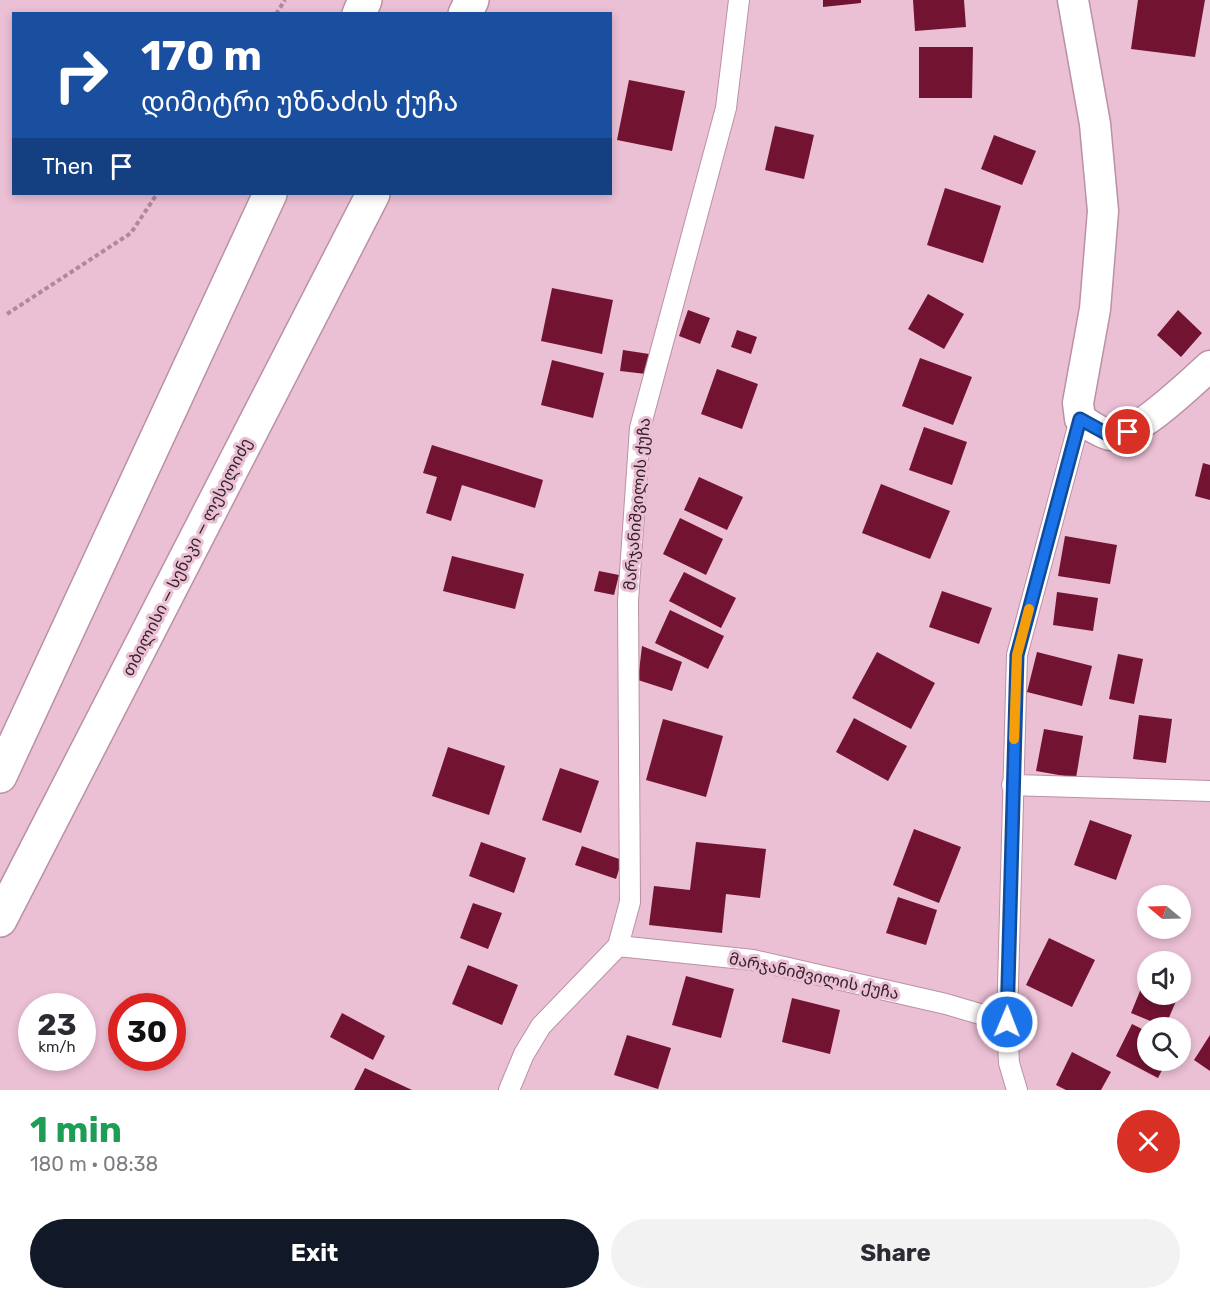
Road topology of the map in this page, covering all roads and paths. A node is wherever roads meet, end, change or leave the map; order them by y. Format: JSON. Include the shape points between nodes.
{"nodes":[{"id":1,"x":739,"y":0,"type":"edge"},
{"id":2,"x":1073,"y":0,"type":"edge"},
{"id":3,"x":156,"y":195,"type":"edge"},
{"id":4,"x":270,"y":195,"type":"edge"},
{"id":5,"x":372,"y":195,"type":"edge"},
{"id":6,"x":7,"y":314,"type":"dead end"},
{"id":7,"x":1210,"y":366,"type":"edge"},
{"id":8,"x":1080,"y":419,"type":"junction"},
{"id":9,"x":0,"y":776,"type":"edge"},
{"id":10,"x":1012,"y":785,"type":"junction"},
{"id":11,"x":1210,"y":791,"type":"edge"},
{"id":12,"x":0,"y":920,"type":"edge"},
{"id":13,"x":618,"y":946,"type":"junction"},
{"id":14,"x":1007,"y":1022,"type":"junction"},
{"id":15,"x":509,"y":1090,"type":"edge"},
{"id":16,"x":1017,"y":1090,"type":"edge"}],
"edges":[{"from":1,"to":13,"type":"street","name":"მარჯანიშვილის ქუჩა","via":[[726,108],[640,428],[628,601],[630,902]]},
{"from":2,"to":8,"type":"main road","via":[[1095,124],[1103,211],[1095,309],[1077,403]]},
{"from":3,"to":6,"type":"path","via":[[131,233]]},
{"from":4,"to":9,"type":"highway"},
{"from":5,"to":12,"type":"highway","name":"თბილისი — სენაკი — ლესელიძე"},
{"from":7,"to":8,"type":"main road","via":[[1128,432],[1109,435]]},
{"from":8,"to":10,"type":"street","via":[[1017,655]]},
{"from":10,"to":11,"type":"street"},
{"from":10,"to":14,"type":"street"},
{"from":13,"to":14,"type":"street","name":"მარჯანიშვილის ქუჩა","via":[[753,960],[946,1004]]},
{"from":13,"to":15,"type":"street","name":"მარჯანიშვილის ქუჩა","via":[[540,1026]]},
{"from":14,"to":16,"type":"street","via":[[1009,1063]]}]}
